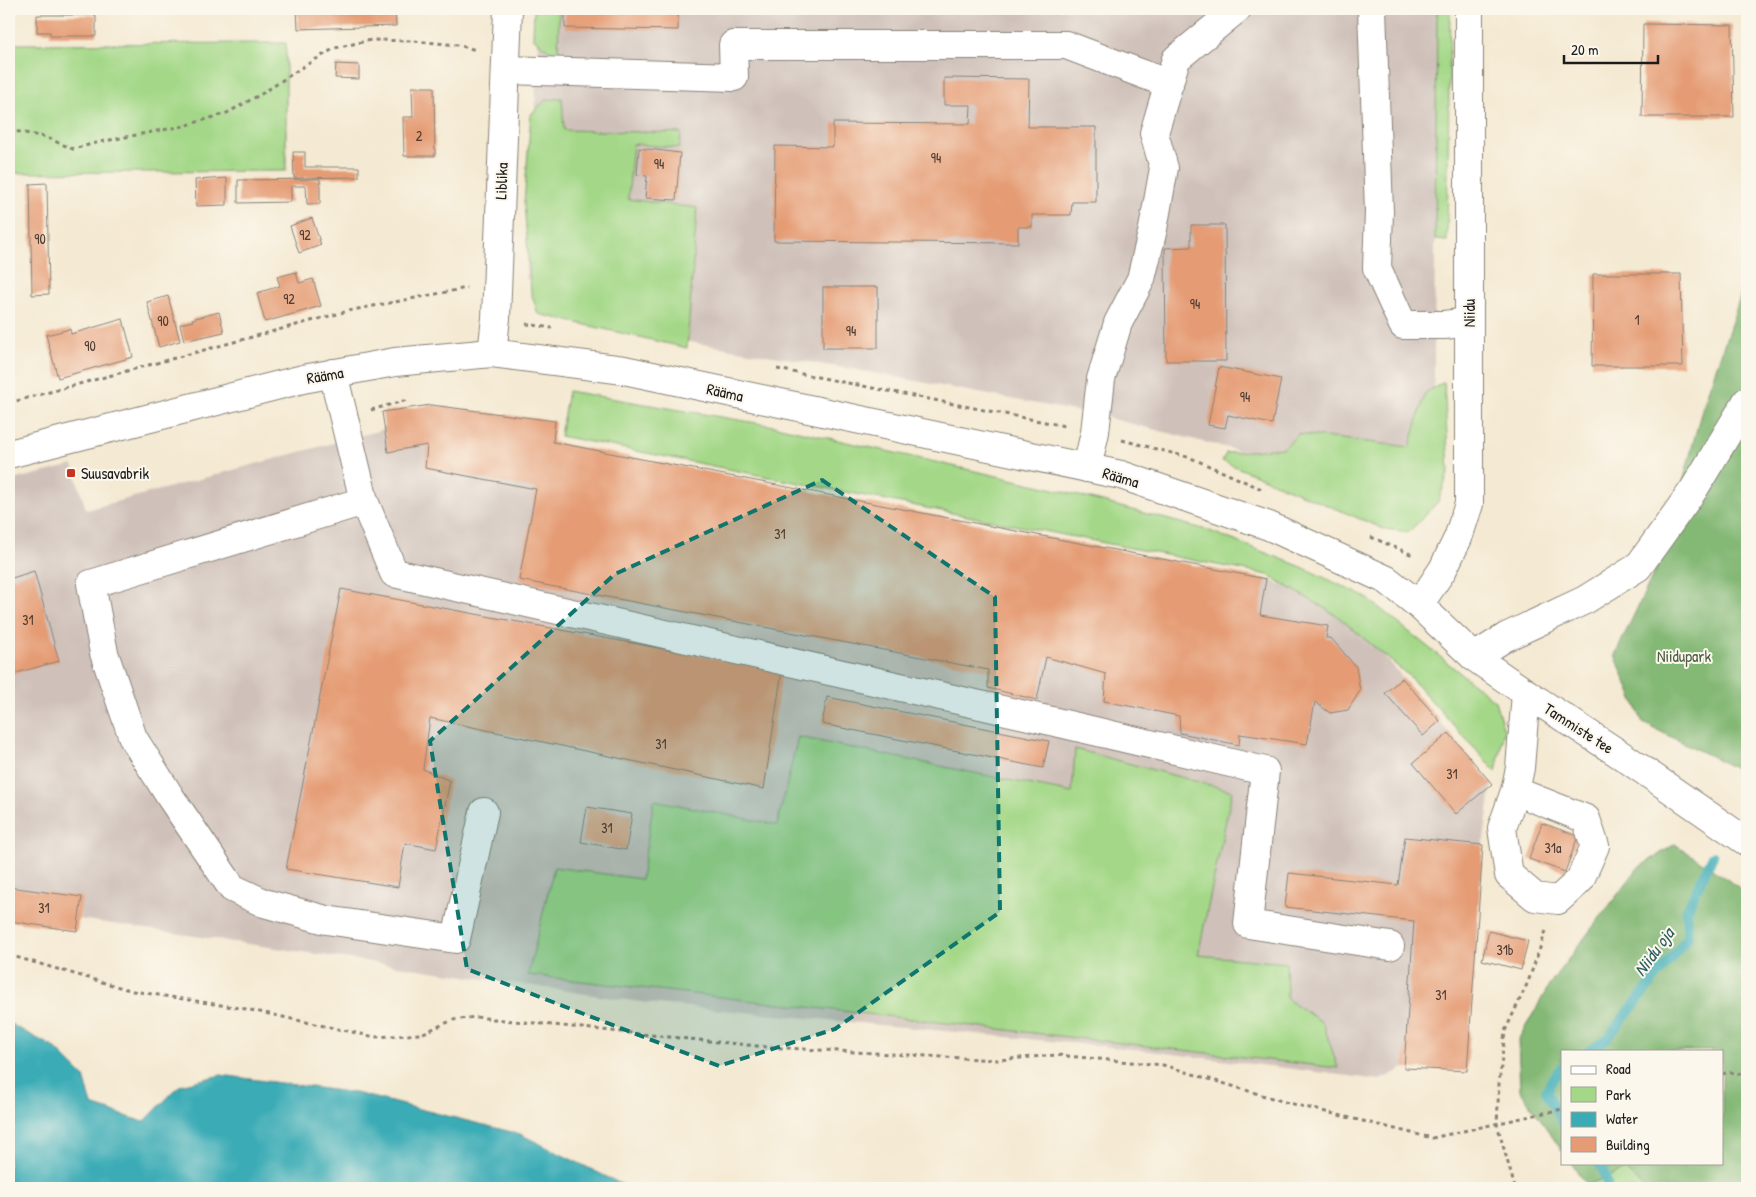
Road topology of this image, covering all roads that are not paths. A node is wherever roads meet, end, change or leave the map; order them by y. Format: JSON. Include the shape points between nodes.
{"nodes":[{"id":1,"x":508,"y":9,"type":"edge"},
{"id":2,"x":1237,"y":9,"type":"edge"},
{"id":3,"x":1372,"y":9,"type":"edge"},
{"id":4,"x":1469,"y":9,"type":"edge"},
{"id":5,"x":506,"y":64,"type":"junction"},
{"id":6,"x":1169,"y":84,"type":"junction"},
{"id":7,"x":1469,"y":322,"type":"junction"},
{"id":8,"x":492,"y":353,"type":"junction"},
{"id":9,"x":333,"y":373,"type":"junction"},
{"id":10,"x":1747,"y":400,"type":"edge"},
{"id":11,"x":9,"y":454,"type":"edge"},
{"id":12,"x":1087,"y":468,"type":"junction"},
{"id":13,"x":364,"y":501,"type":"junction"},
{"id":14,"x":1419,"y":605,"type":"junction"},
{"id":15,"x":1474,"y":657,"type":"junction"},
{"id":16,"x":1526,"y":693,"type":"junction"},
{"id":17,"x":1515,"y":790,"type":"junction"},
{"id":18,"x":484,"y":812,"type":"dead end"},
{"id":19,"x":1747,"y":842,"type":"edge"},
{"id":20,"x":1390,"y":946,"type":"dead end"}],
"edges":[{"from":1,"to":5,"type":"main road","name":"Liblika"},
{"from":2,"to":6,"type":"main road","via":[[1176,59]]},
{"from":3,"to":7,"type":"main road","via":[[1379,212],[1377,268],[1403,325]]},
{"from":4,"to":7,"type":"main road","name":"Niidu"},
{"from":5,"to":6,"type":"main road","via":[[734,77],[733,45],[1066,45]]},
{"from":5,"to":8,"type":"main road","name":"Liblika"},
{"from":6,"to":12,"type":"main road","via":[[1154,132],[1164,168],[1153,229],[1142,279],[1118,323],[1101,378]]},
{"from":7,"to":14,"type":"main road","name":"Niidu","via":[[1469,504],[1443,569]]},
{"from":8,"to":9,"type":"main road","name":"Rääma","via":[[394,362]]},
{"from":8,"to":12,"type":"main road","name":"Rääma","via":[[624,370]]},
{"from":9,"to":11,"type":"main road","name":"Rääma"},
{"from":9,"to":13,"type":"main road"},
{"from":10,"to":15,"type":"main road","via":[[1694,489],[1638,567],[1585,600],[1506,637]]},
{"from":12,"to":14,"type":"main road","name":"Rääma","via":[[1121,475],[1269,526],[1387,580]]},
{"from":13,"to":18,"type":"main road","via":[[91,584],[104,653],[134,738],[170,798],[232,888],[264,904],[326,920],[456,939]]},
{"from":13,"to":20,"type":"main road","via":[[394,573],[1265,771],[1248,924]]},
{"from":14,"to":15,"type":"main road","name":"Tammiste tee"},
{"from":15,"to":16,"type":"main road","name":"Tammiste tee"},
{"from":16,"to":17,"type":"main road"},
{"from":16,"to":19,"type":"main road","name":"Tammiste tee"},
{"from":17,"to":17,"type":"main road","via":[[1502,828],[1509,875],[1534,897],[1558,900],[1580,880],[1595,846],[1586,820]]}]}
